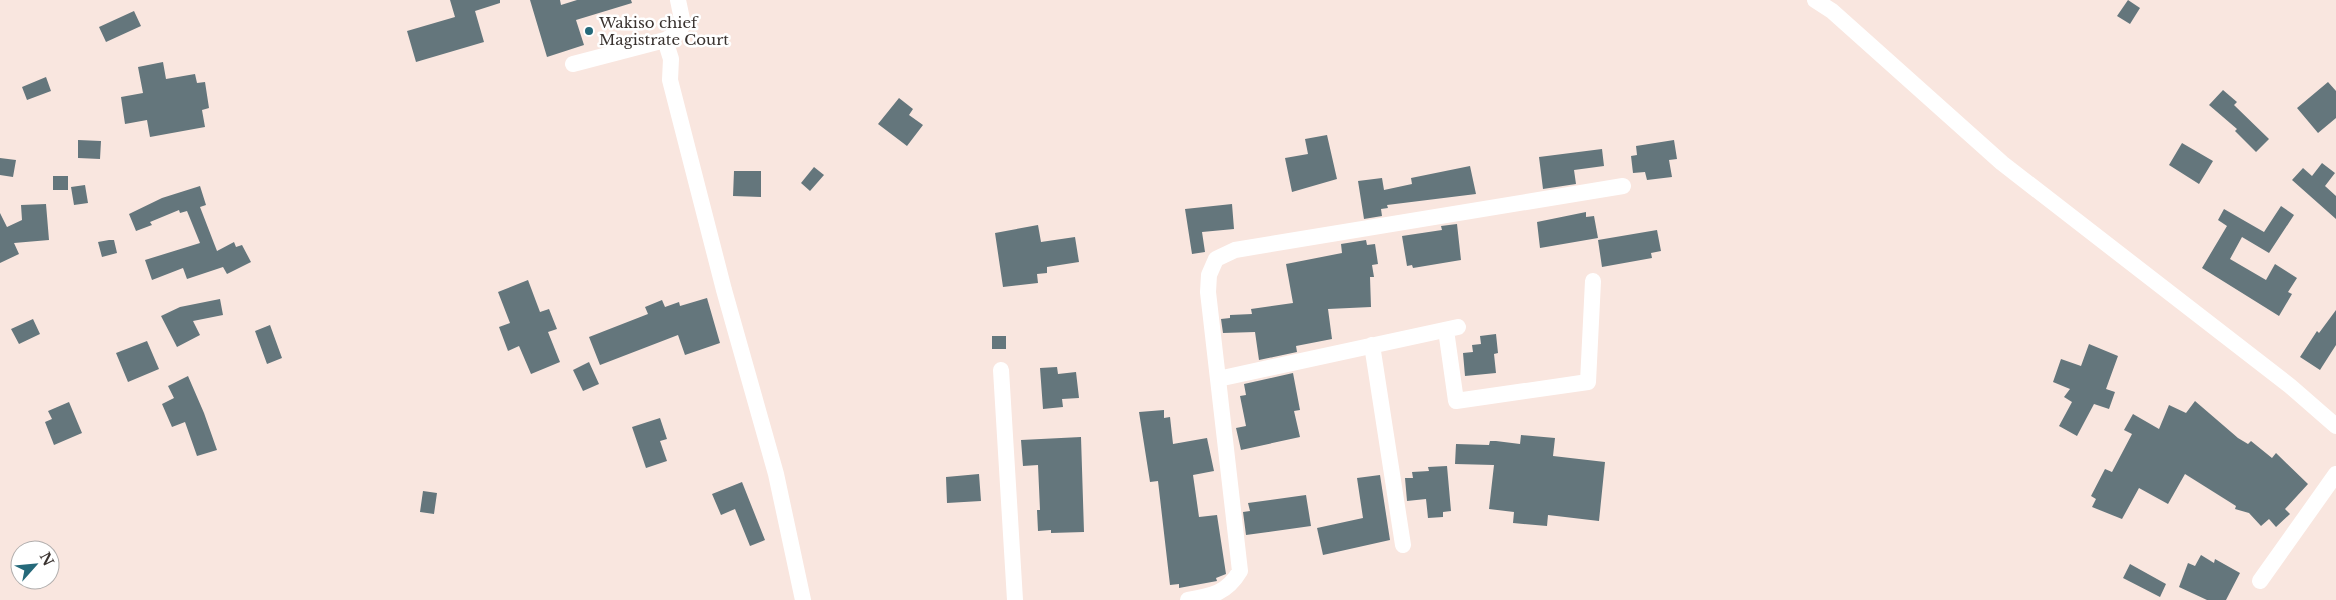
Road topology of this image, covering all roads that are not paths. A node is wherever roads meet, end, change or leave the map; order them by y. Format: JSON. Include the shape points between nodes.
{"nodes":[{"id":1,"x":678,"y":0,"type":"edge"},
{"id":2,"x":1815,"y":0,"type":"edge"},
{"id":3,"x":665,"y":40,"type":"junction"},
{"id":4,"x":573,"y":64,"type":"dead end"},
{"id":5,"x":1623,"y":186,"type":"dead end"},
{"id":6,"x":1593,"y":281,"type":"dead end"},
{"id":7,"x":1372,"y":345,"type":"junction"},
{"id":8,"x":1000,"y":370,"type":"dead end"},
{"id":9,"x":1218,"y":379,"type":"junction"},
{"id":10,"x":2336,"y":426,"type":"edge"},
{"id":11,"x":2336,"y":474,"type":"edge"},
{"id":12,"x":1403,"y":545,"type":"dead end"},
{"id":13,"x":2260,"y":581,"type":"dead end"},
{"id":14,"x":804,"y":600,"type":"edge"},
{"id":15,"x":1014,"y":600,"type":"edge"},
{"id":16,"x":1188,"y":600,"type":"edge"}],
"edges":[{"from":1,"to":3,"type":"street","via":[[683,24],[678,33]]},
{"from":2,"to":10,"type":"street","via":[[1832,11],[2002,163],[2290,386]]},
{"from":3,"to":4,"type":"street"},
{"from":3,"to":14,"type":"street","via":[[671,59],[670,80],[696,185],[776,474]]},
{"from":5,"to":9,"type":"street","via":[[1235,250],[1216,259],[1209,275],[1208,292]]},
{"from":6,"to":7,"type":"street","via":[[1588,382],[1456,400],[1452,328]]},
{"from":7,"to":9,"type":"street"},
{"from":7,"to":12,"type":"street"},
{"from":8,"to":15,"type":"street"},
{"from":9,"to":16,"type":"street","via":[[1240,571],[1222,591]]},
{"from":11,"to":13,"type":"street"}]}
